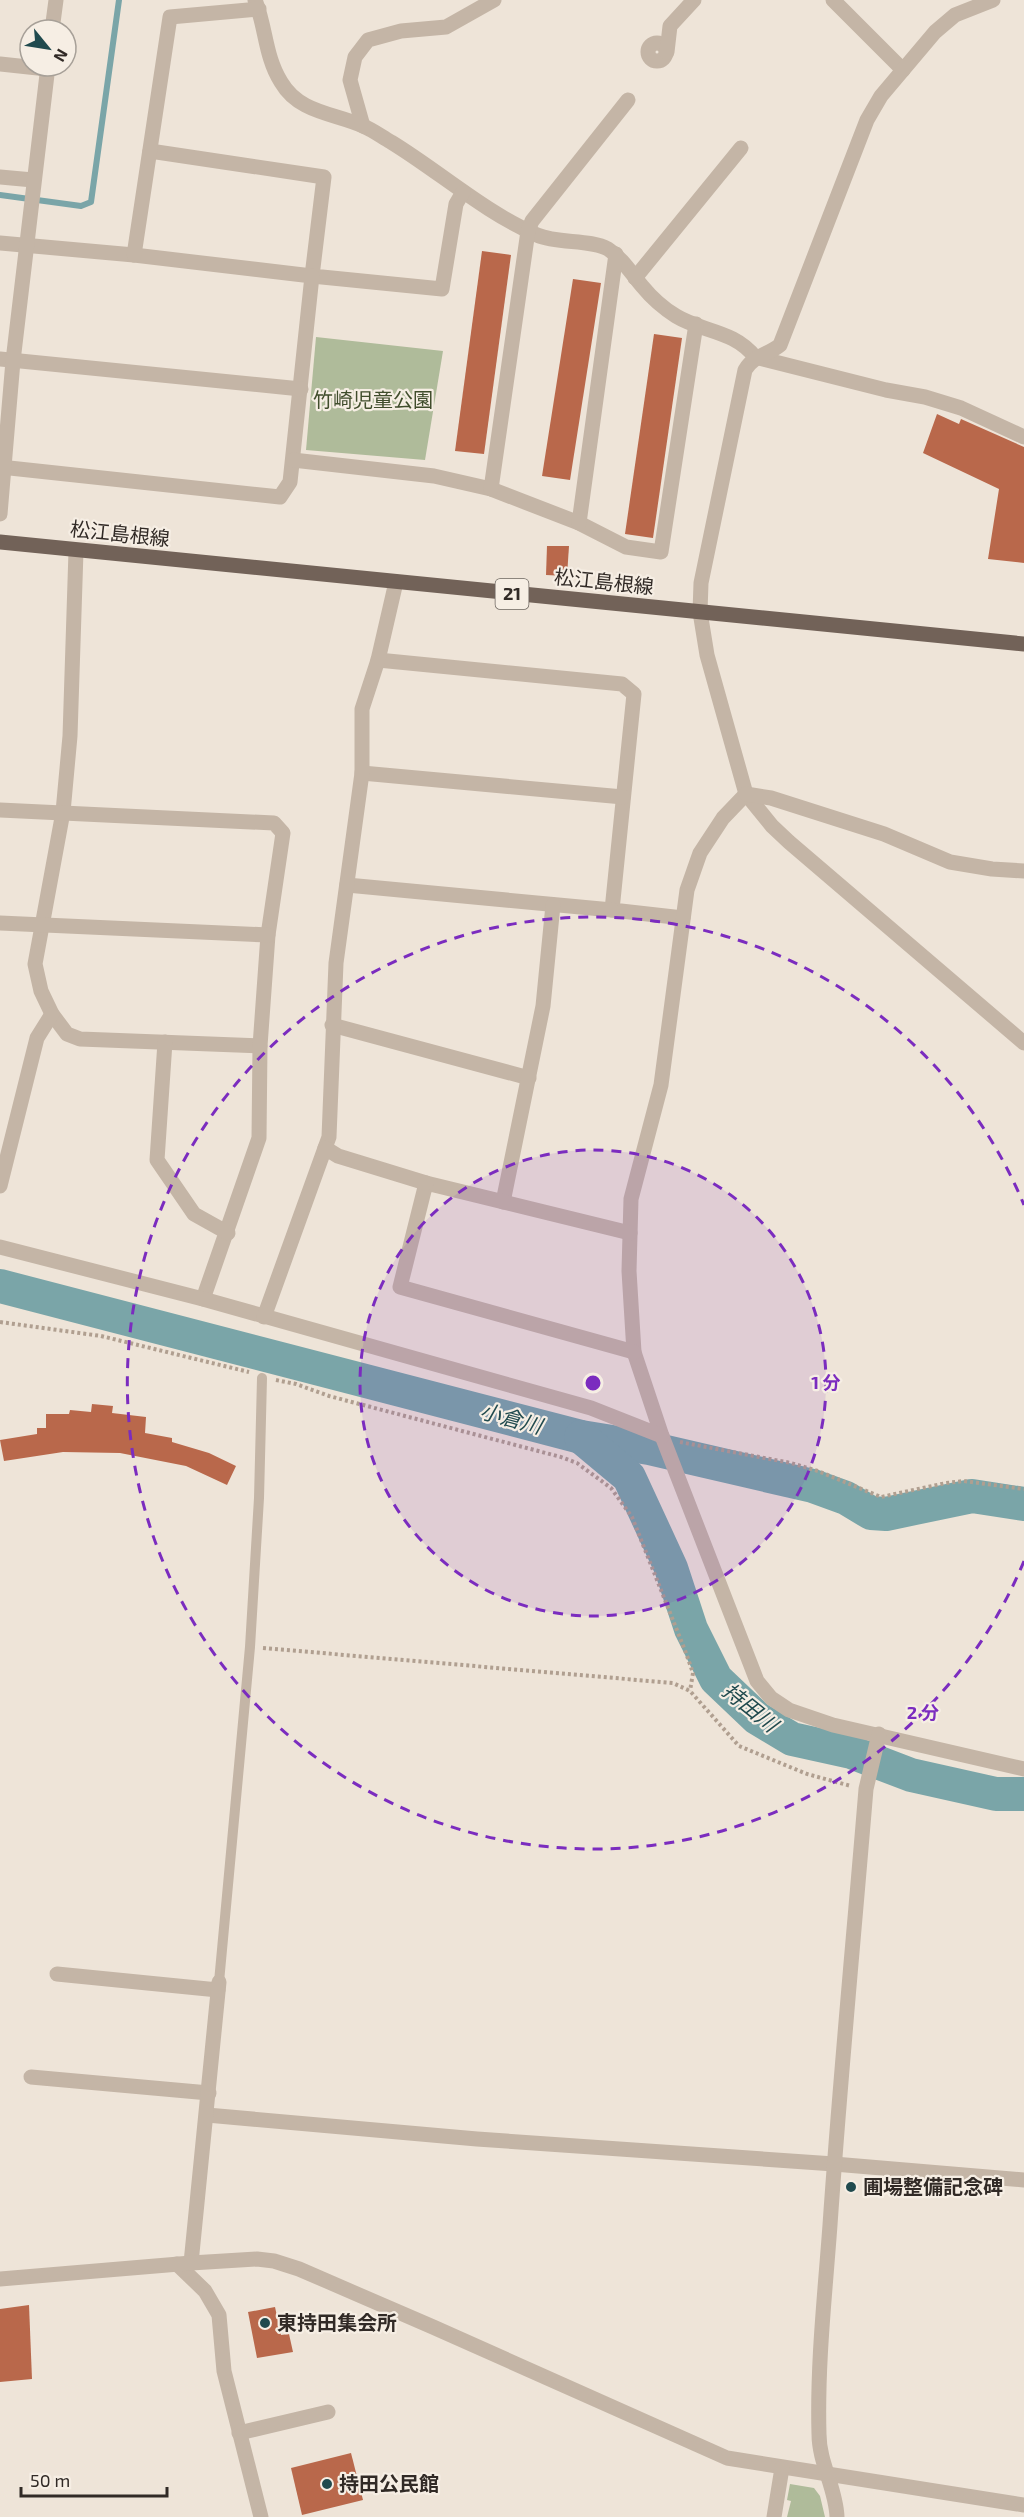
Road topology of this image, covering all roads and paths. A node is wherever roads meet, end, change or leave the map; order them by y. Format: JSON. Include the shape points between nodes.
{"nodes":[{"id":1,"x":56,"y":0,"type":"edge"},
{"id":2,"x":494,"y":0,"type":"edge"},
{"id":3,"x":694,"y":0,"type":"edge"},
{"id":4,"x":833,"y":0,"type":"edge"},
{"id":5,"x":993,"y":0,"type":"edge"},
{"id":6,"x":257,"y":4,"type":"edge"},
{"id":7,"x":54,"y":18,"type":"edge"},
{"id":8,"x":667,"y":52,"type":"dead end"},
{"id":9,"x":0,"y":64,"type":"edge"},
{"id":10,"x":18,"y":66,"type":"edge"},
{"id":11,"x":903,"y":70,"type":"junction"},
{"id":12,"x":47,"y":78,"type":"edge"},
{"id":13,"x":628,"y":100,"type":"dead end"},
{"id":14,"x":363,"y":126,"type":"junction"},
{"id":15,"x":741,"y":148,"type":"dead end"},
{"id":16,"x":150,"y":151,"type":"junction"},
{"id":17,"x":0,"y":177,"type":"edge"},
{"id":18,"x":33,"y":180,"type":"junction"},
{"id":19,"x":463,"y":192,"type":"junction"},
{"id":20,"x":528,"y":231,"type":"junction"},
{"id":21,"x":0,"y":243,"type":"edge"},
{"id":22,"x":26,"y":246,"type":"junction"},
{"id":23,"x":615,"y":254,"type":"junction"},
{"id":24,"x":134,"y":255,"type":"junction"},
{"id":25,"x":312,"y":276,"type":"junction"},
{"id":26,"x":635,"y":278,"type":"junction"},
{"id":27,"x":696,"y":324,"type":"junction"},
{"id":28,"x":755,"y":357,"type":"junction"},
{"id":29,"x":6,"y":360,"type":"edge"},
{"id":30,"x":301,"y":389,"type":"junction"},
{"id":31,"x":1024,"y":437,"type":"edge"},
{"id":32,"x":293,"y":460,"type":"junction"},
{"id":33,"x":1,"y":467,"type":"edge"},
{"id":34,"x":491,"y":489,"type":"junction"},
{"id":35,"x":0,"y":514,"type":"edge"},
{"id":36,"x":579,"y":523,"type":"junction"},
{"id":37,"x":0,"y":542,"type":"edge"},
{"id":38,"x":76,"y":551,"type":"junction"},
{"id":39,"x":396,"y":582,"type":"junction"},
{"id":40,"x":700,"y":612,"type":"junction"},
{"id":41,"x":1024,"y":644,"type":"edge"},
{"id":42,"x":378,"y":660,"type":"junction"},
{"id":43,"x":362,"y":773,"type":"junction"},
{"id":44,"x":746,"y":794,"type":"junction"},
{"id":45,"x":622,"y":797,"type":"junction"},
{"id":46,"x":0,"y":810,"type":"edge"},
{"id":47,"x":63,"y":812,"type":"junction"},
{"id":48,"x":1024,"y":871,"type":"edge"},
{"id":49,"x":347,"y":885,"type":"junction"},
{"id":50,"x":553,"y":905,"type":"junction"},
{"id":51,"x":612,"y":910,"type":"junction"},
{"id":52,"x":683,"y":918,"type":"junction"},
{"id":53,"x":0,"y":923,"type":"edge"},
{"id":54,"x":41,"y":924,"type":"junction"},
{"id":55,"x":268,"y":935,"type":"junction"},
{"id":56,"x":52,"y":1014,"type":"junction"},
{"id":57,"x":332,"y":1025,"type":"junction"},
{"id":58,"x":165,"y":1042,"type":"junction"},
{"id":59,"x":1024,"y":1042,"type":"edge"},
{"id":60,"x":260,"y":1046,"type":"junction"},
{"id":61,"x":529,"y":1078,"type":"junction"},
{"id":62,"x":326,"y":1148,"type":"junction"},
{"id":63,"x":426,"y":1183,"type":"junction"},
{"id":64,"x":0,"y":1186,"type":"edge"},
{"id":65,"x":503,"y":1202,"type":"junction"},
{"id":66,"x":228,"y":1233,"type":"junction"},
{"id":67,"x":630,"y":1233,"type":"junction"},
{"id":68,"x":0,"y":1247,"type":"edge"},
{"id":69,"x":203,"y":1299,"type":"junction"},
{"id":70,"x":264,"y":1317,"type":"junction"},
{"id":71,"x":0,"y":1322,"type":"edge"},
{"id":72,"x":634,"y":1352,"type":"junction"},
{"id":73,"x":262,"y":1378,"type":"junction"},
{"id":74,"x":664,"y":1439,"type":"junction"},
{"id":75,"x":1024,"y":1489,"type":"edge"},
{"id":76,"x":250,"y":1647,"type":"junction"},
{"id":77,"x":690,"y":1691,"type":"junction"},
{"id":78,"x":878,"y":1738,"type":"junction"},
{"id":79,"x":1024,"y":1769,"type":"edge"},
{"id":80,"x":867,"y":1786,"type":"junction"},
{"id":81,"x":57,"y":1974,"type":"dead end"},
{"id":82,"x":218,"y":1986,"type":"junction"},
{"id":83,"x":31,"y":2077,"type":"dead end"},
{"id":84,"x":209,"y":2093,"type":"junction"},
{"id":85,"x":207,"y":2115,"type":"junction"},
{"id":86,"x":834,"y":2163,"type":"junction"},
{"id":87,"x":1024,"y":2180,"type":"edge"},
{"id":88,"x":184,"y":2264,"type":"junction"},
{"id":89,"x":0,"y":2279,"type":"edge"},
{"id":90,"x":328,"y":2412,"type":"dead end"},
{"id":91,"x":239,"y":2433,"type":"junction"},
{"id":92,"x":782,"y":2468,"type":"junction"},
{"id":93,"x":825,"y":2474,"type":"junction"},
{"id":94,"x":1024,"y":2505,"type":"edge"},
{"id":95,"x":261,"y":2517,"type":"edge"},
{"id":96,"x":774,"y":2517,"type":"edge"},
{"id":97,"x":837,"y":2517,"type":"edge"}],
"edges":[{"from":1,"to":7,"type":"street"},
{"from":2,"to":14,"type":"street","via":[[446,27],[401,31],[368,40],[355,57],[350,80]]},
{"from":3,"to":8,"type":"street","via":[[670,26]]},
{"from":4,"to":11,"type":"street"},
{"from":5,"to":11,"type":"street","via":[[946,22]]},
{"from":6,"to":14,"type":"street","via":[[270,60],[281,84],[300,103]]},
{"from":6,"to":16,"type":"street","via":[[170,17]]},
{"from":9,"to":10,"type":"street"},
{"from":11,"to":28,"type":"street","via":[[882,96],[858,139],[780,345]]},
{"from":12,"to":18,"type":"street"},
{"from":13,"to":20,"type":"street"},
{"from":14,"to":19,"type":"street","via":[[417,158]]},
{"from":15,"to":26,"type":"street"},
{"from":16,"to":24,"type":"street"},
{"from":16,"to":25,"type":"street","via":[[324,177]]},
{"from":17,"to":18,"type":"street"},
{"from":18,"to":22,"type":"street"},
{"from":19,"to":20,"type":"street"},
{"from":19,"to":25,"type":"street","via":[[456,204],[442,289]]},
{"from":20,"to":23,"type":"street","via":[[547,239],[605,247]]},
{"from":20,"to":34,"type":"street"},
{"from":21,"to":22,"type":"street"},
{"from":22,"to":24,"type":"street"},
{"from":22,"to":29,"type":"street"},
{"from":23,"to":26,"type":"street"},
{"from":23,"to":36,"type":"street"},
{"from":24,"to":25,"type":"street"},
{"from":25,"to":30,"type":"street"},
{"from":26,"to":27,"type":"street","via":[[664,307]]},
{"from":27,"to":28,"type":"street","via":[[735,339]]},
{"from":27,"to":36,"type":"street","via":[[661,552],[626,548]]},
{"from":28,"to":31,"type":"street","via":[[961,408]]},
{"from":28,"to":40,"type":"street","via":[[742,378],[701,583]]},
{"from":29,"to":30,"type":"street"},
{"from":29,"to":33,"type":"street"},
{"from":30,"to":32,"type":"street"},
{"from":32,"to":33,"type":"street","via":[[291,482],[280,497]]},
{"from":32,"to":34,"type":"street","via":[[434,476]]},
{"from":33,"to":35,"type":"street"},
{"from":34,"to":36,"type":"street"},
{"from":37,"to":38,"type":"main road","name":"松江島根線","number":"21"},
{"from":38,"to":39,"type":"main road","name":"松江島根線","number":"21"},
{"from":38,"to":47,"type":"street","via":[[70,736]]},
{"from":39,"to":40,"type":"main road","name":"松江島根線","number":"21"},
{"from":39,"to":42,"type":"street"},
{"from":40,"to":41,"type":"main road","name":"松江島根線","number":"21"},
{"from":40,"to":44,"type":"street","via":[[706,655]]},
{"from":42,"to":43,"type":"street","via":[[362,709]]},
{"from":42,"to":45,"type":"street","via":[[622,684],[634,694]]},
{"from":43,"to":45,"type":"street"},
{"from":43,"to":49,"type":"street"},
{"from":44,"to":48,"type":"street","via":[[771,798],[884,834],[950,862]]},
{"from":44,"to":52,"type":"street","via":[[723,818],[700,854],[687,890]]},
{"from":44,"to":59,"type":"street","via":[[789,842]]},
{"from":45,"to":51,"type":"street"},
{"from":46,"to":47,"type":"street"},
{"from":47,"to":54,"type":"street"},
{"from":47,"to":55,"type":"street","via":[[274,823],[282,833]]},
{"from":49,"to":50,"type":"street"},
{"from":49,"to":57,"type":"street"},
{"from":50,"to":51,"type":"street"},
{"from":50,"to":61,"type":"street","via":[[543,1006]]},
{"from":51,"to":52,"type":"street"},
{"from":52,"to":67,"type":"street","via":[[661,1085],[631,1199]]},
{"from":53,"to":54,"type":"street"},
{"from":54,"to":55,"type":"street"},
{"from":54,"to":56,"type":"street","via":[[35,964],[40,991]]},
{"from":55,"to":60,"type":"street"},
{"from":56,"to":58,"type":"street","via":[[67,1034],[81,1039]]},
{"from":56,"to":64,"type":"street","via":[[37,1038]]},
{"from":57,"to":61,"type":"street"},
{"from":57,"to":62,"type":"street"},
{"from":58,"to":60,"type":"street"},
{"from":58,"to":66,"type":"street","via":[[157,1160],[194,1214]]},
{"from":60,"to":66,"type":"street","via":[[259,1138]]},
{"from":61,"to":65,"type":"street"},
{"from":62,"to":63,"type":"street","via":[[338,1156]]},
{"from":62,"to":70,"type":"street"},
{"from":63,"to":65,"type":"street"},
{"from":63,"to":72,"type":"street","via":[[400,1287]]},
{"from":65,"to":67,"type":"street"},
{"from":66,"to":69,"type":"street"},
{"from":67,"to":72,"type":"street"},
{"from":68,"to":69,"type":"street"},
{"from":69,"to":70,"type":"street"},
{"from":70,"to":74,"type":"street","via":[[591,1408]]},
{"from":71,"to":73,"type":"path","via":[[101,1336]]},
{"from":72,"to":74,"type":"street"},
{"from":73,"to":76,"type":"lane"},
{"from":73,"to":77,"type":"path","via":[[516,1444],[569,1460],[594,1474],[611,1488],[632,1517],[693,1673]]},
{"from":74,"to":75,"type":"path","via":[[791,1463],[881,1497],[964,1481]]},
{"from":74,"to":78,"type":"street","via":[[758,1681],[771,1698],[789,1710]]},
{"from":76,"to":77,"type":"path","via":[[656,1681]]},
{"from":76,"to":82,"type":"lane"},
{"from":77,"to":80,"type":"path","via":[[739,1746],[807,1774]]},
{"from":78,"to":79,"type":"street"},
{"from":78,"to":80,"type":"street"},
{"from":80,"to":86,"type":"street"},
{"from":81,"to":82,"type":"street"},
{"from":82,"to":84,"type":"street"},
{"from":83,"to":84,"type":"street"},
{"from":84,"to":85,"type":"street"},
{"from":85,"to":86,"type":"street","via":[[477,2139]]},
{"from":85,"to":88,"type":"street"},
{"from":86,"to":87,"type":"street"},
{"from":86,"to":93,"type":"street","via":[[821,2352],[819,2436]]},
{"from":88,"to":89,"type":"street"},
{"from":88,"to":91,"type":"street","via":[[219,2315],[224,2371]]},
{"from":88,"to":92,"type":"street","via":[[257,2259],[299,2269],[711,2452]]},
{"from":90,"to":91,"type":"street"},
{"from":91,"to":95,"type":"street"},
{"from":92,"to":93,"type":"street"},
{"from":92,"to":96,"type":"street"},
{"from":93,"to":94,"type":"street"},
{"from":93,"to":97,"type":"street","via":[[837,2499]]}]}
